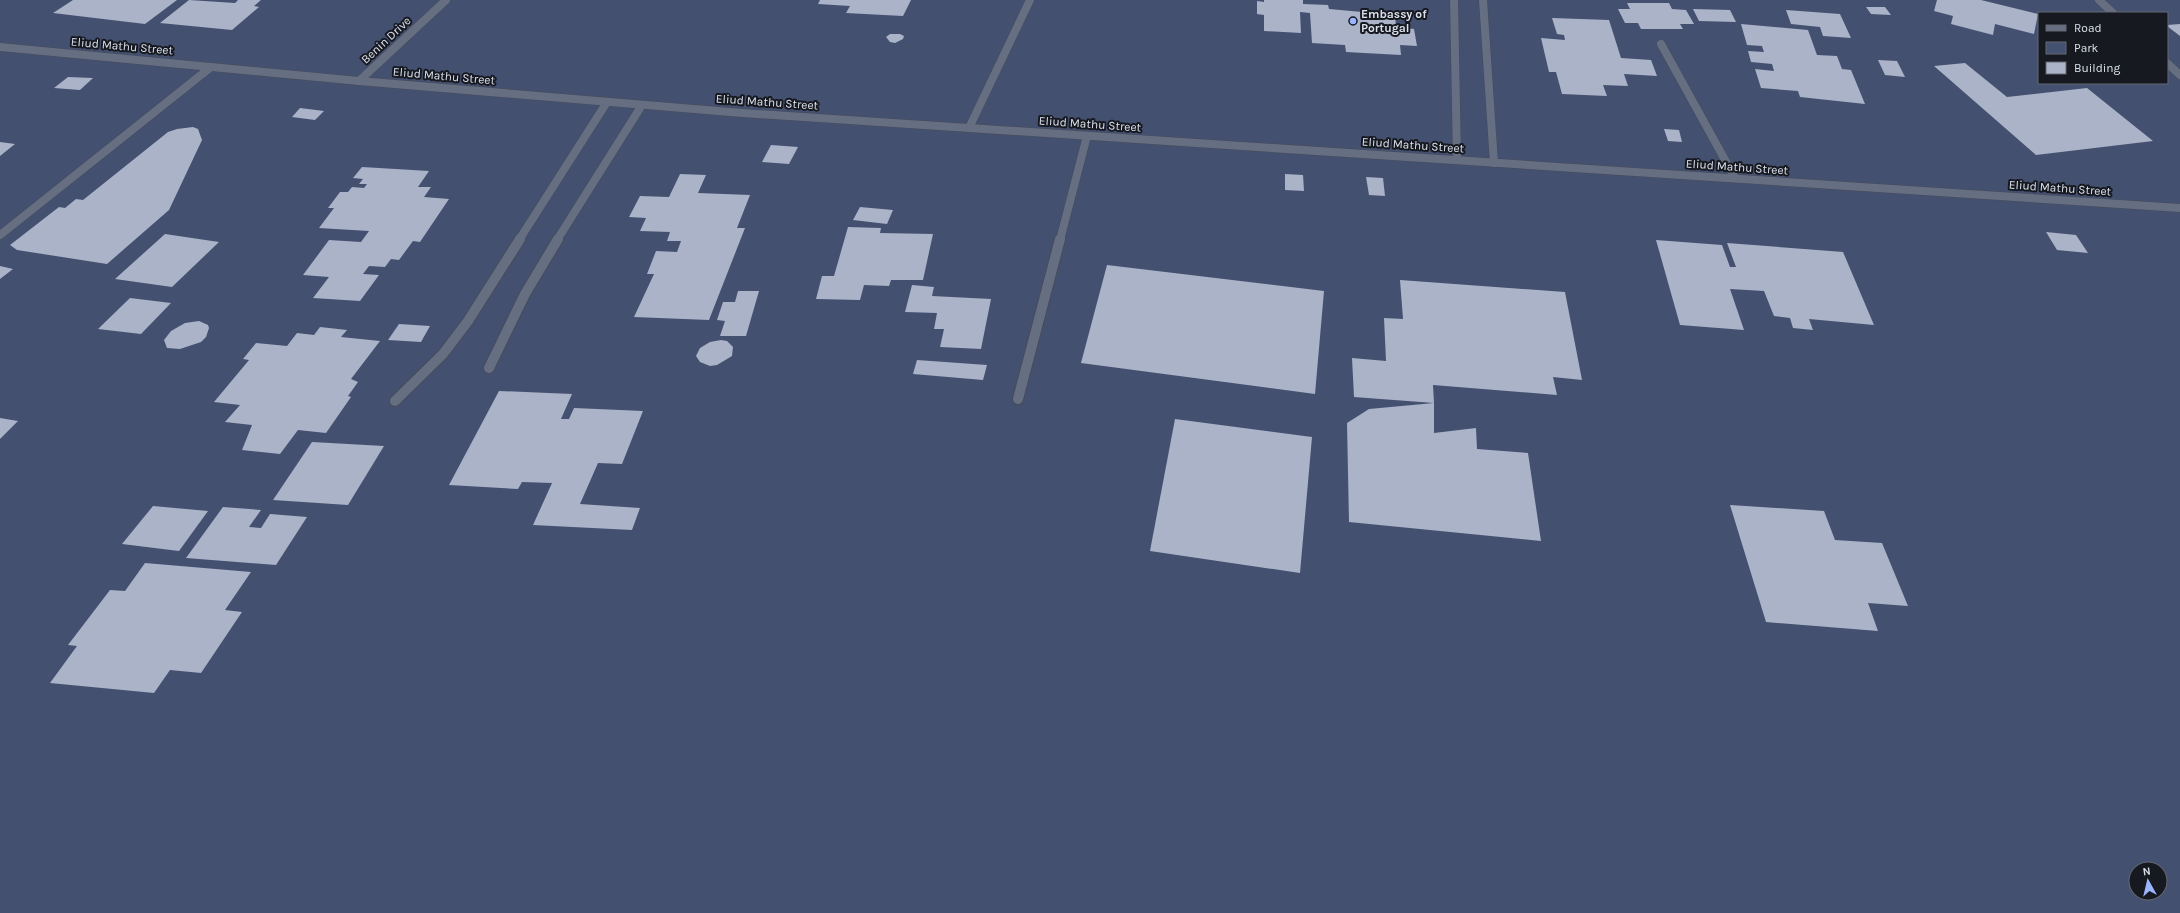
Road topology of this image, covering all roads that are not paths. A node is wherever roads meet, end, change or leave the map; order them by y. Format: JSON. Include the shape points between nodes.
{"nodes":[{"id":1,"x":446,"y":0,"type":"edge"},
{"id":2,"x":1030,"y":0,"type":"edge"},
{"id":3,"x":1454,"y":0,"type":"edge"},
{"id":4,"x":1483,"y":0,"type":"edge"},
{"id":5,"x":2099,"y":0,"type":"edge"},
{"id":6,"x":2112,"y":12,"type":"edge"},
{"id":7,"x":1661,"y":44,"type":"dead end"},
{"id":8,"x":0,"y":47,"type":"edge"},
{"id":9,"x":2168,"y":64,"type":"edge"},
{"id":10,"x":211,"y":67,"type":"junction"},
{"id":11,"x":2180,"y":75,"type":"edge"},
{"id":12,"x":360,"y":81,"type":"junction"},
{"id":13,"x":607,"y":102,"type":"junction"},
{"id":14,"x":642,"y":105,"type":"junction"},
{"id":15,"x":969,"y":128,"type":"junction"},
{"id":16,"x":1087,"y":136,"type":"junction"},
{"id":17,"x":1458,"y":160,"type":"junction"},
{"id":18,"x":1494,"y":163,"type":"junction"},
{"id":19,"x":1735,"y":178,"type":"junction"},
{"id":20,"x":2180,"y":208,"type":"edge"},
{"id":21,"x":0,"y":235,"type":"edge"},
{"id":22,"x":489,"y":368,"type":"dead end"},
{"id":23,"x":1018,"y":399,"type":"dead end"},
{"id":24,"x":395,"y":401,"type":"dead end"}],
"edges":[{"from":1,"to":12,"type":"street","name":"Benin Drive"},
{"from":2,"to":15,"type":"street"},
{"from":3,"to":17,"type":"street"},
{"from":4,"to":18,"type":"street"},
{"from":5,"to":6,"type":"street"},
{"from":7,"to":19,"type":"street"},
{"from":8,"to":10,"type":"street","name":"Eliud Mathu Street"},
{"from":9,"to":11,"type":"street"},
{"from":10,"to":12,"type":"street","name":"Eliud Mathu Street"},
{"from":10,"to":21,"type":"street"},
{"from":12,"to":13,"type":"street","name":"Eliud Mathu Street"},
{"from":13,"to":14,"type":"street","name":"Eliud Mathu Street"},
{"from":13,"to":24,"type":"street","via":[[468,321],[443,354]]},
{"from":14,"to":15,"type":"street","name":"Eliud Mathu Street"},
{"from":14,"to":22,"type":"street","via":[[525,294]]},
{"from":15,"to":16,"type":"street","name":"Eliud Mathu Street"},
{"from":16,"to":17,"type":"street","name":"Eliud Mathu Street"},
{"from":16,"to":23,"type":"street"},
{"from":17,"to":18,"type":"street","name":"Eliud Mathu Street"},
{"from":18,"to":19,"type":"street","name":"Eliud Mathu Street"},
{"from":19,"to":20,"type":"street","name":"Eliud Mathu Street"}]}
